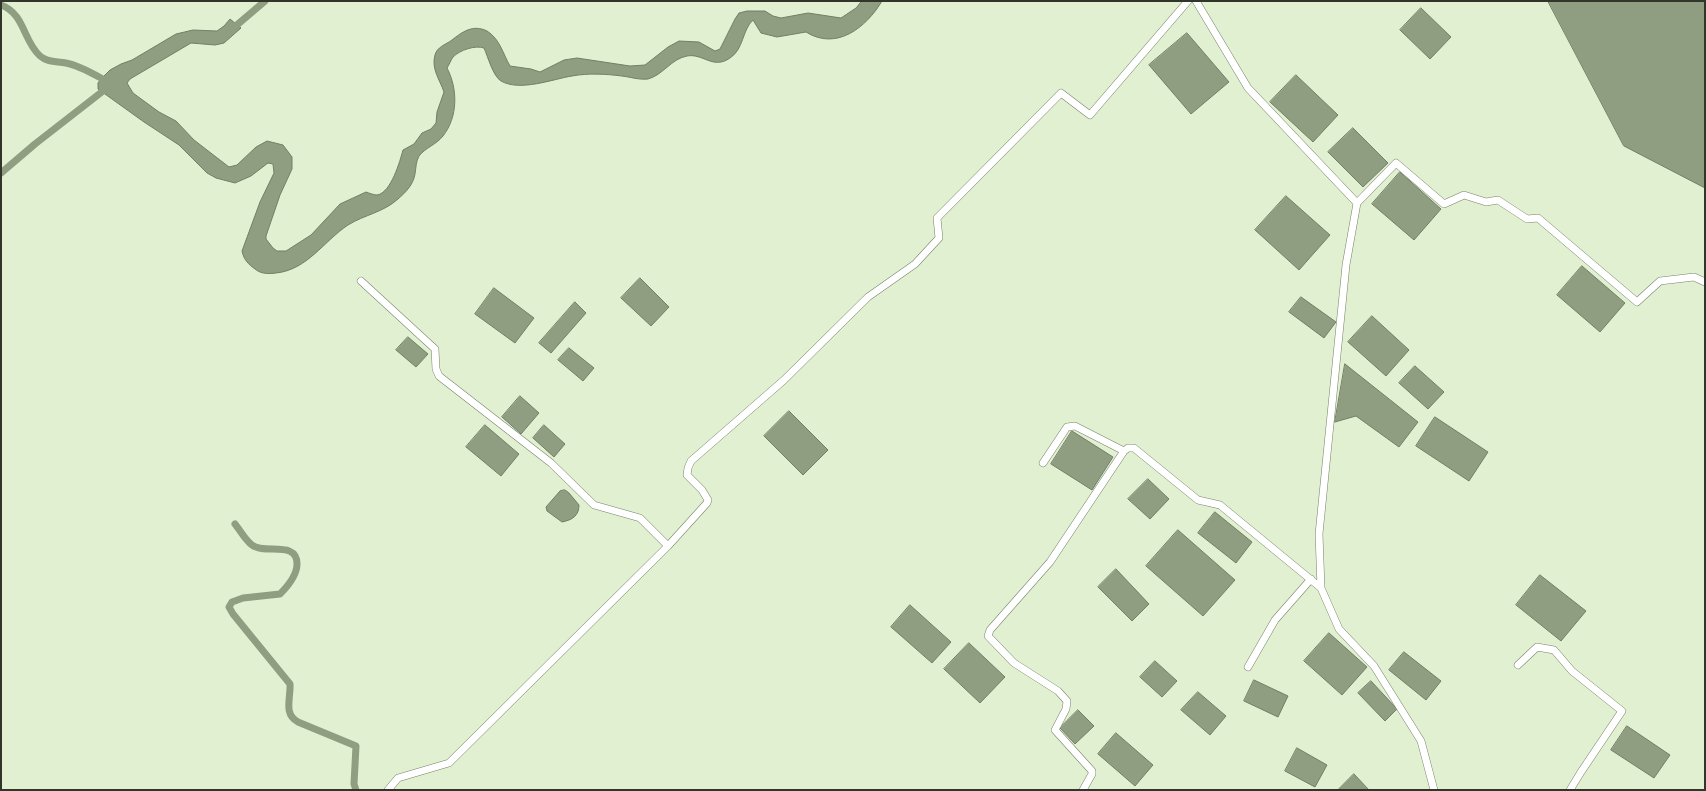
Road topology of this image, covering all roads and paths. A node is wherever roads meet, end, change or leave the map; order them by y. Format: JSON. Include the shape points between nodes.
{"nodes":[{"id":1,"x":1188,"y":1,"type":"edge"},
{"id":2,"x":1196,"y":1,"type":"edge"},
{"id":3,"x":1356,"y":203,"type":"junction"},
{"id":4,"x":361,"y":281,"type":"dead end"},
{"id":5,"x":1705,"y":282,"type":"edge"},
{"id":6,"x":1124,"y":451,"type":"junction"},
{"id":7,"x":1043,"y":462,"type":"dead end"},
{"id":8,"x":668,"y":546,"type":"junction"},
{"id":9,"x":1311,"y":579,"type":"junction"},
{"id":10,"x":1320,"y":588,"type":"junction"},
{"id":11,"x":1518,"y":665,"type":"dead end"},
{"id":12,"x":1248,"y":667,"type":"dead end"},
{"id":13,"x":388,"y":790,"type":"edge"},
{"id":14,"x":1083,"y":790,"type":"edge"},
{"id":15,"x":1434,"y":790,"type":"edge"},
{"id":16,"x":1570,"y":790,"type":"edge"}],
"edges":[{"from":1,"to":8,"type":"street","via":[[1090,115],[1061,93],[937,218],[939,238],[915,264],[868,297],[784,380],[692,461],[687,475],[708,500]]},
{"from":2,"to":3,"type":"street","via":[[1248,88]]},
{"from":3,"to":5,"type":"street","via":[[1396,163],[1444,204],[1464,195],[1486,202],[1498,200],[1526,219],[1538,218],[1637,302],[1660,281],[1694,277]]},
{"from":3,"to":10,"type":"street","via":[[1344,285],[1319,534]]},
{"from":4,"to":8,"type":"street","via":[[434,349],[440,376],[550,463],[594,505],[640,518]]},
{"from":6,"to":7,"type":"street","via":[[1075,426],[1067,427]]},
{"from":6,"to":9,"type":"street","via":[[1134,448],[1198,500],[1220,505]]},
{"from":6,"to":14,"type":"street","via":[[1050,562],[988,636],[1014,663],[1067,701],[1055,730],[1092,771]]},
{"from":8,"to":13,"type":"street","via":[[449,763],[398,778]]},
{"from":9,"to":10,"type":"street"},
{"from":9,"to":12,"type":"street","via":[[1275,620]]},
{"from":10,"to":15,"type":"street","via":[[1340,629],[1374,666],[1421,741]]},
{"from":11,"to":16,"type":"street","via":[[1537,647],[1554,650],[1572,671],[1622,711]]}]}
